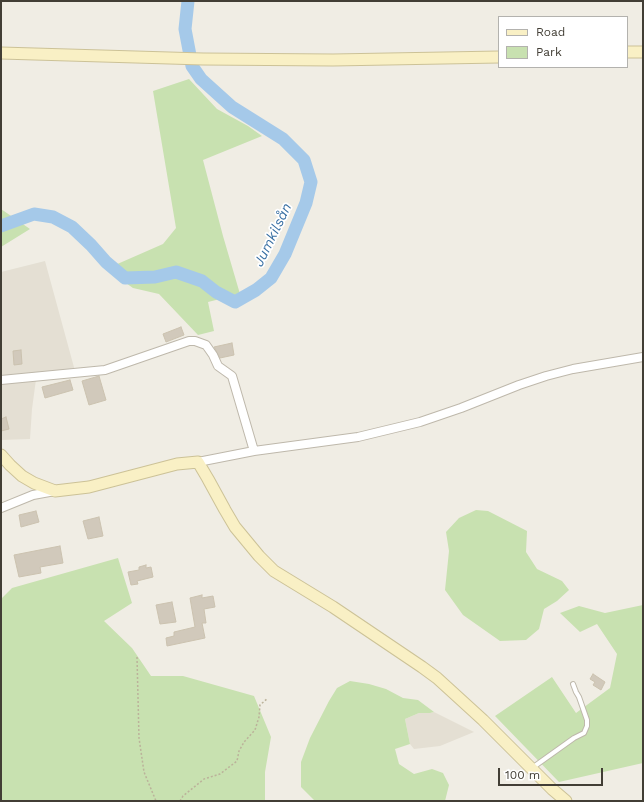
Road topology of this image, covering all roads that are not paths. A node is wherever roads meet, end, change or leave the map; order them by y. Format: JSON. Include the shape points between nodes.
{"nodes":[{"id":1,"x":628,"y":52,"type":"edge"},
{"id":2,"x":643,"y":52,"type":"edge"},
{"id":3,"x":1,"y":53,"type":"edge"},
{"id":4,"x":498,"y":57,"type":"edge"},
{"id":5,"x":643,"y":357,"type":"edge"},
{"id":6,"x":1,"y":380,"type":"edge"},
{"id":7,"x":254,"y":451,"type":"junction"},
{"id":8,"x":1,"y":455,"type":"edge"},
{"id":9,"x":198,"y":462,"type":"junction"},
{"id":10,"x":55,"y":491,"type":"junction"},
{"id":11,"x":1,"y":508,"type":"edge"},
{"id":12,"x":573,"y":684,"type":"dead end"},
{"id":13,"x":532,"y":768,"type":"junction"},
{"id":14,"x":566,"y":801,"type":"edge"}],
"edges":[{"from":1,"to":2,"type":"street"},
{"from":3,"to":4,"type":"street","via":[[203,59]]},
{"from":5,"to":7,"type":"street","via":[[546,376],[426,420],[373,434]]},
{"from":6,"to":7,"type":"street","via":[[105,370],[189,341],[196,341],[206,346],[218,366],[232,376]]},
{"from":7,"to":9,"type":"street"},
{"from":8,"to":10,"type":"street","via":[[22,476]]},
{"from":9,"to":10,"type":"street","via":[[177,464],[89,487]]},
{"from":9,"to":13,"type":"street","via":[[235,527],[274,571],[333,607],[437,678]]},
{"from":10,"to":11,"type":"street","via":[[33,495]]},
{"from":12,"to":13,"type":"lane","via":[[587,720],[584,733]]},
{"from":13,"to":14,"type":"street"}]}
